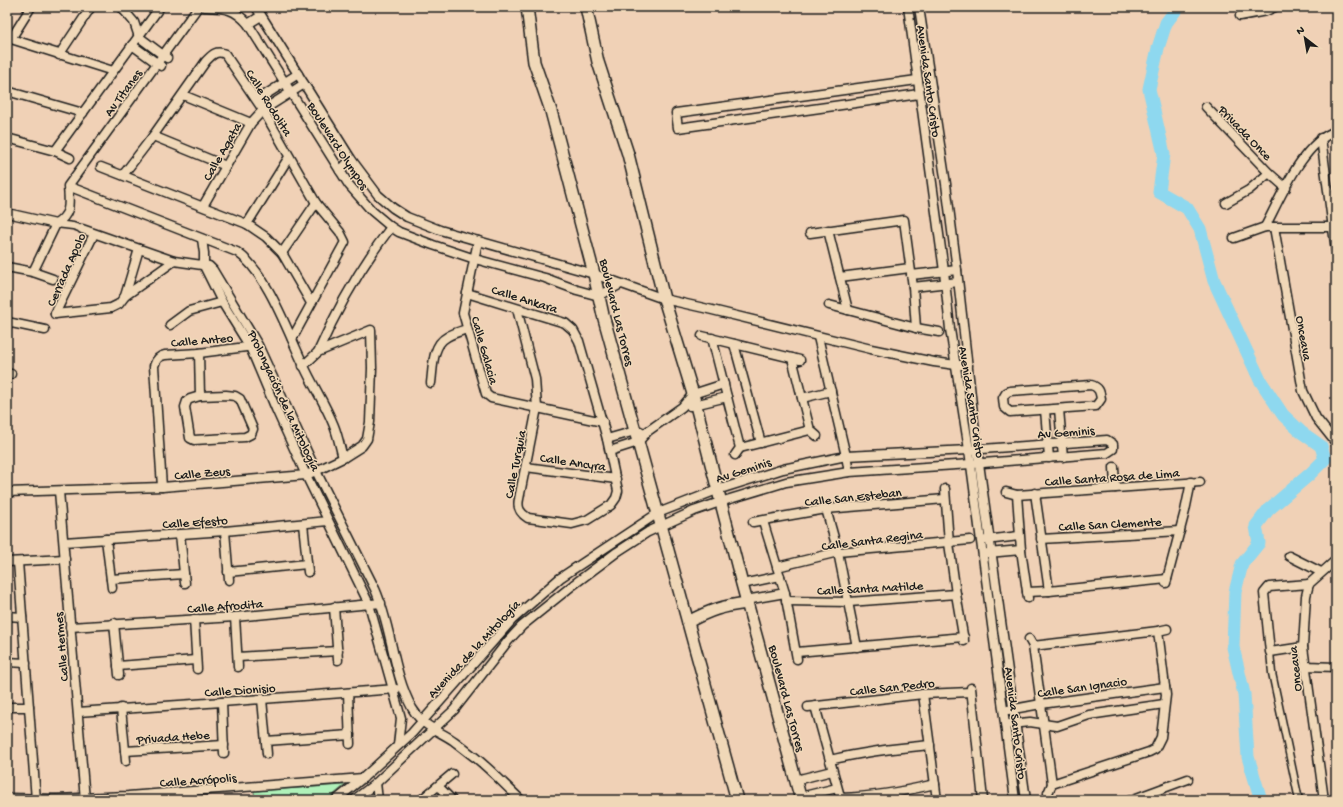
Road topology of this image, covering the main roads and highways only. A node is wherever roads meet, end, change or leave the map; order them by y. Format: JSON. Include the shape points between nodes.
{"nodes":[{"id":1,"x":528,"y":7,"type":"edge"},
{"id":2,"x":586,"y":7,"type":"edge"},
{"id":3,"x":747,"y":601,"type":"junction"},
{"id":4,"x":688,"y":622,"type":"junction"},
{"id":5,"x":801,"y":798,"type":"edge"},
{"id":6,"x":737,"y":800,"type":"edge"}],
"edges":[{"from":1,"to":4,"type":"main road","name":"Boulevard Las Torres","via":[[534,62],[551,111],[603,315]]},
{"from":2,"to":3,"type":"main road","name":"Boulevard Las Torres","via":[[598,62],[628,154],[664,299],[694,399]]},
{"from":3,"to":4,"type":"main road","via":[[719,608]]},
{"from":3,"to":5,"type":"main road","name":"Boulevard Las Torres"},
{"from":4,"to":6,"type":"main road","name":"Boulevard Las Torres"}]}
